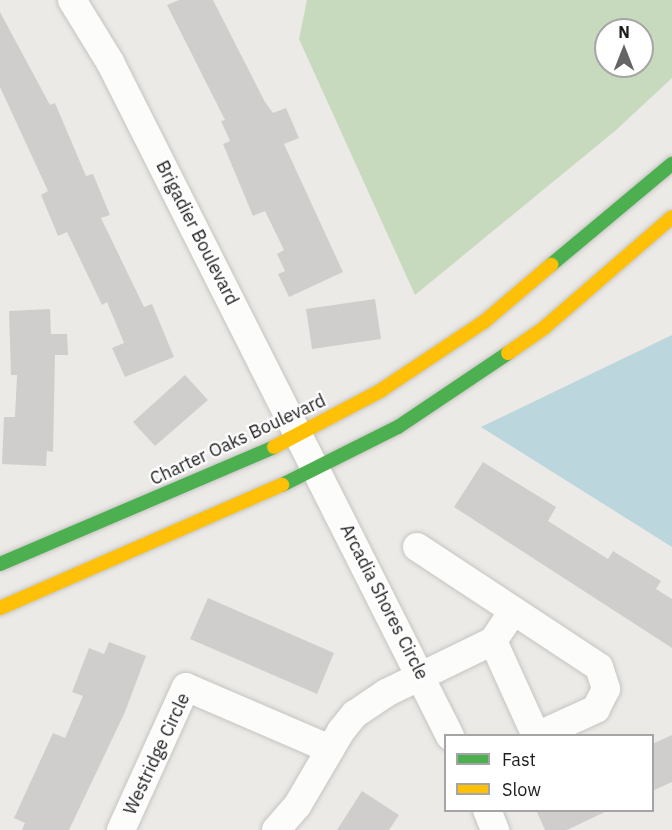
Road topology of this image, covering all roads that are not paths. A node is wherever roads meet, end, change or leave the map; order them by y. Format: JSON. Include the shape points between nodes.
{"nodes":[{"id":1,"x":72,"y":0,"type":"edge"},
{"id":2,"x":672,"y":164,"type":"edge"},
{"id":3,"x":672,"y":217,"type":"edge"},
{"id":4,"x":301,"y":436,"type":"junction"},
{"id":5,"x":318,"y":470,"type":"junction"},
{"id":6,"x":417,"y":547,"type":"dead end"},
{"id":7,"x":0,"y":564,"type":"edge"},
{"id":8,"x":0,"y":608,"type":"edge"},
{"id":9,"x":513,"y":611,"type":"junction"},
{"id":10,"x":493,"y":641,"type":"junction"},
{"id":11,"x":422,"y":676,"type":"junction"},
{"id":12,"x":450,"y":734,"type":"edge"},
{"id":13,"x":537,"y":734,"type":"edge"},
{"id":14,"x":539,"y":734,"type":"edge"},
{"id":15,"x":330,"y":749,"type":"junction"},
{"id":16,"x":488,"y":812,"type":"edge"},
{"id":17,"x":121,"y":830,"type":"edge"},
{"id":18,"x":276,"y":830,"type":"edge"},
{"id":19,"x":495,"y":830,"type":"edge"}],
"edges":[{"from":1,"to":4,"type":"street","name":"Brigadier Boulevard","via":[[110,62]]},
{"from":2,"to":4,"type":"street","name":"Charter Oaks Boulevard","via":[[485,321],[425,364]]},
{"from":3,"to":5,"type":"street","via":[[544,328],[474,379],[398,427]]},
{"from":4,"to":5,"type":"street","name":"Brigadier Boulevard"},
{"from":4,"to":7,"type":"street","name":"Charter Oaks Boulevard"},
{"from":5,"to":8,"type":"street"},
{"from":5,"to":11,"type":"street","name":"Arcadia Shores Circle"},
{"from":6,"to":9,"type":"street"},
{"from":9,"to":10,"type":"street"},
{"from":9,"to":14,"type":"street","via":[[599,667],[604,678],[606,689],[597,709]]},
{"from":10,"to":11,"type":"street"},
{"from":10,"to":13,"type":"street"},
{"from":11,"to":12,"type":"street","name":"Arcadia Shores Circle"},
{"from":11,"to":15,"type":"street","via":[[355,714]]},
{"from":15,"to":17,"type":"street","name":"Westridge Circle","via":[[186,687]]},
{"from":15,"to":18,"type":"street","via":[[297,806]]},
{"from":16,"to":19,"type":"street"}]}
